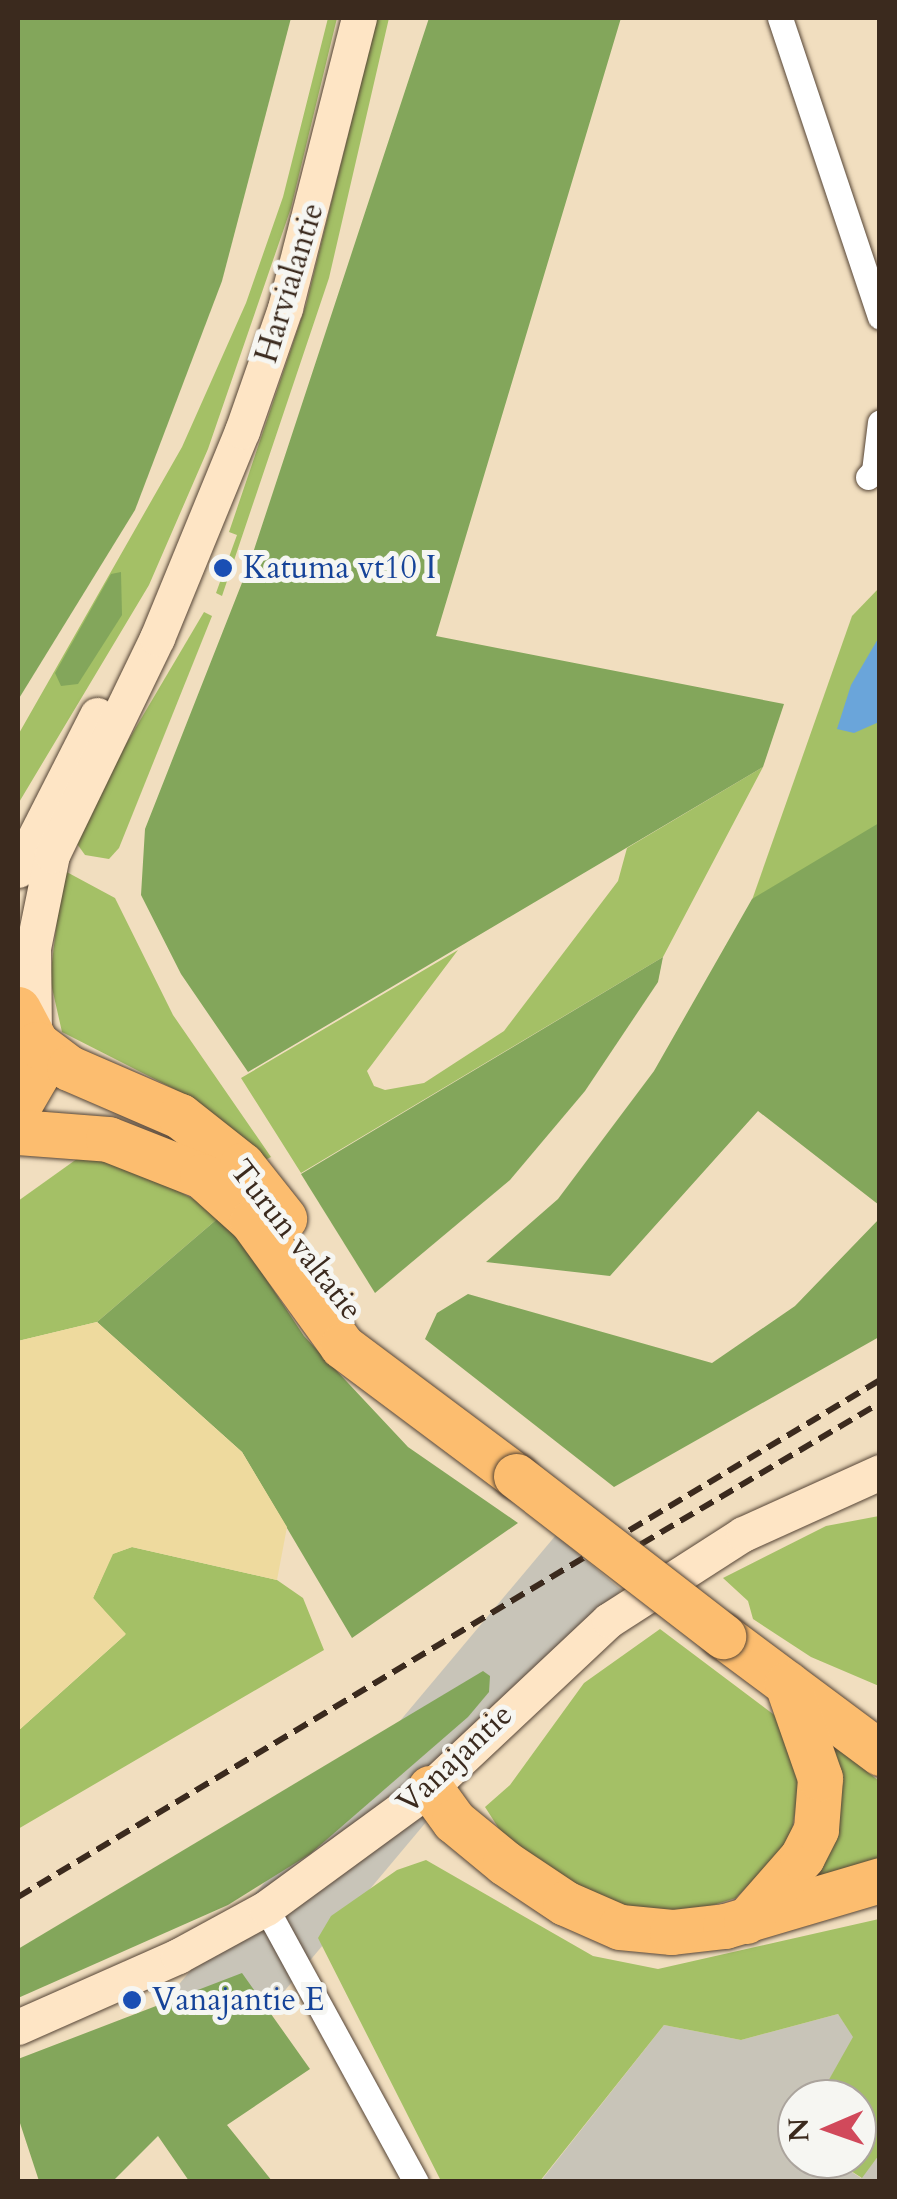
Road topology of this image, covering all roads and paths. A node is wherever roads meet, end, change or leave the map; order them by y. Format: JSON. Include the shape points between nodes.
{"nodes":[{"id":1,"x":359,"y":18,"type":"edge"},
{"id":2,"x":780,"y":18,"type":"edge"},
{"id":3,"x":880,"y":317,"type":"edge"},
{"id":4,"x":880,"y":422,"type":"edge"},
{"id":5,"x":868,"y":478,"type":"dead end"},
{"id":6,"x":197,"y":541,"type":"junction"},
{"id":7,"x":18,"y":870,"type":"edge"},
{"id":8,"x":29,"y":1031,"type":"edge"},
{"id":9,"x":18,"y":1107,"type":"edge"},
{"id":10,"x":18,"y":1132,"type":"edge"},
{"id":11,"x":476,"y":1445,"type":"junction"},
{"id":12,"x":880,"y":1472,"type":"edge"},
{"id":13,"x":787,"y":1684,"type":"junction"},
{"id":14,"x":880,"y":1754,"type":"edge"},
{"id":15,"x":430,"y":1788,"type":"junction"},
{"id":16,"x":880,"y":1880,"type":"edge"},
{"id":17,"x":266,"y":1908,"type":"junction"},
{"id":18,"x":746,"y":1922,"type":"junction"},
{"id":19,"x":18,"y":2028,"type":"edge"},
{"id":20,"x":416,"y":2182,"type":"edge"}],
"edges":[{"from":1,"to":6,"type":"main road","name":"Harvialantie","via":[[285,308]]},
{"from":2,"to":3,"type":"street"},
{"from":4,"to":5,"type":"street"},
{"from":6,"to":7,"type":"main road","name":"Harvialantie","via":[[78,746]]},
{"from":6,"to":8,"type":"main road","name":"Harvialantie","via":[[136,686],[52,856],[33,948]]},
{"from":8,"to":9,"type":"highway","via":[[36,1083]]},
{"from":8,"to":11,"type":"highway","name":"Turun valtatie","via":[[70,1068],[180,1116],[242,1166],[386,1352]]},
{"from":10,"to":11,"type":"highway","name":"Turun valtatie","via":[[108,1139],[202,1176],[252,1221],[342,1346]]},
{"from":11,"to":13,"type":"highway","name":"Turun valtatie","bridge":true},
{"from":12,"to":15,"type":"main road","name":"Vanajantie","via":[[742,1534],[608,1620]]},
{"from":13,"to":14,"type":"highway","name":"Turun valtatie"},
{"from":13,"to":18,"type":"highway","via":[[820,1778],[816,1829],[802,1857]]},
{"from":15,"to":17,"type":"main road","name":"Vanajantie"},
{"from":15,"to":18,"type":"highway","via":[[454,1822],[505,1863],[594,1917],[672,1932]]},
{"from":16,"to":18,"type":"highway"},
{"from":17,"to":19,"type":"main road","name":"Vanajantie"},
{"from":17,"to":20,"type":"street"}]}
